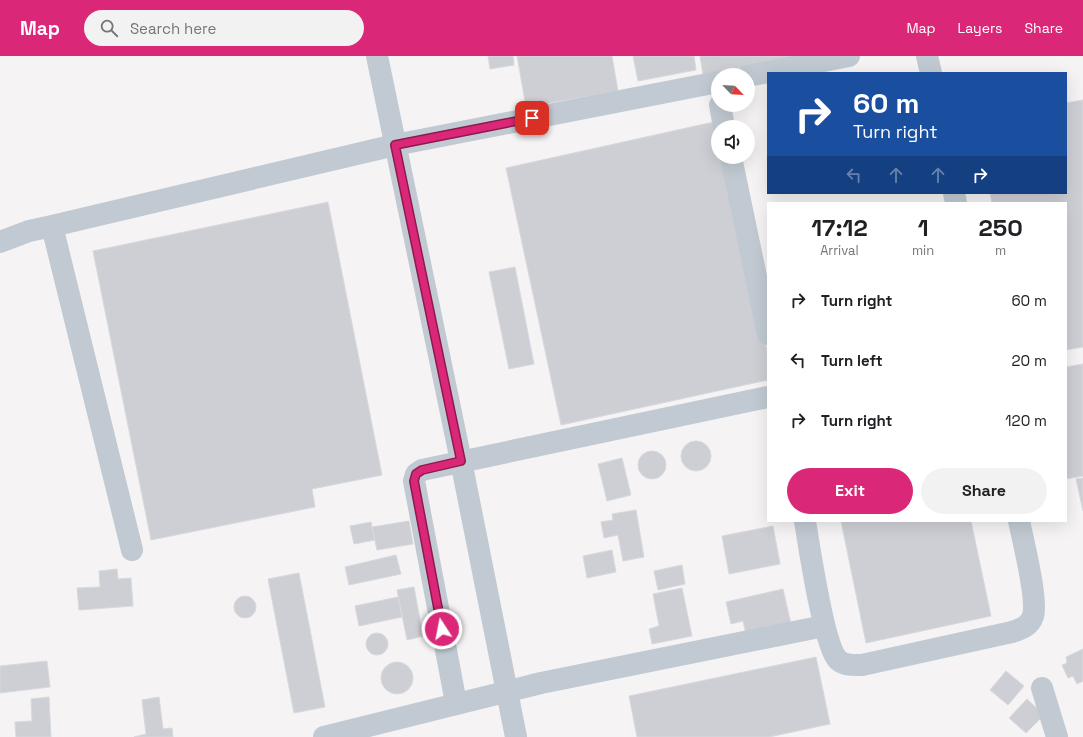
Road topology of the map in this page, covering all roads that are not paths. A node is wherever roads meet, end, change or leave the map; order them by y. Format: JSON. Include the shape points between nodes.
{"nodes":[{"id":1,"x":377,"y":56,"type":"edge"},
{"id":2,"x":849,"y":56,"type":"edge"},
{"id":3,"x":928,"y":56,"type":"edge"},
{"id":4,"x":767,"y":72,"type":"edge"},
{"id":5,"x":768,"y":72,"type":"edge"},
{"id":6,"x":931,"y":72,"type":"edge"},
{"id":7,"x":755,"y":75,"type":"edge"},
{"id":8,"x":711,"y":88,"type":"edge"},
{"id":9,"x":395,"y":145,"type":"junction"},
{"id":10,"x":732,"y":164,"type":"edge"},
{"id":11,"x":52,"y":226,"type":"junction"},
{"id":12,"x":0,"y":242,"type":"edge"},
{"id":13,"x":767,"y":329,"type":"edge"},
{"id":14,"x":767,"y":397,"type":"edge"},
{"id":15,"x":461,"y":461,"type":"junction"},
{"id":16,"x":805,"y":522,"type":"edge"},
{"id":17,"x":1019,"y":522,"type":"edge"},
{"id":18,"x":132,"y":550,"type":"dead end"},
{"id":19,"x":824,"y":626,"type":"junction"},
{"id":20,"x":1042,"y":688,"type":"dead end"},
{"id":21,"x":507,"y":691,"type":"junction"},
{"id":22,"x":456,"y":703,"type":"junction"},
{"id":23,"x":324,"y":737,"type":"edge"},
{"id":24,"x":516,"y":737,"type":"edge"},
{"id":25,"x":1057,"y":737,"type":"edge"}],
"edges":[{"from":1,"to":9,"type":"street"},
{"from":2,"to":5,"type":"street"},
{"from":3,"to":6,"type":"street"},
{"from":4,"to":7,"type":"street"},
{"from":8,"to":9,"type":"street"},
{"from":9,"to":11,"type":"street"},
{"from":9,"to":15,"type":"street"},
{"from":10,"to":13,"type":"street"},
{"from":11,"to":12,"type":"street"},
{"from":11,"to":18,"type":"street"},
{"from":14,"to":15,"type":"street"},
{"from":15,"to":21,"type":"street"},
{"from":15,"to":22,"type":"street","via":[[422,470],[416,474],[414,481]]},
{"from":16,"to":19,"type":"street"},
{"from":17,"to":19,"type":"street","via":[[1035,601],[1033,616],[1028,625],[1021,629],[862,665],[846,665],[838,659]]},
{"from":19,"to":21,"type":"street"},
{"from":20,"to":25,"type":"street"},
{"from":21,"to":22,"type":"street"},
{"from":21,"to":24,"type":"street"},
{"from":22,"to":23,"type":"street"}]}
